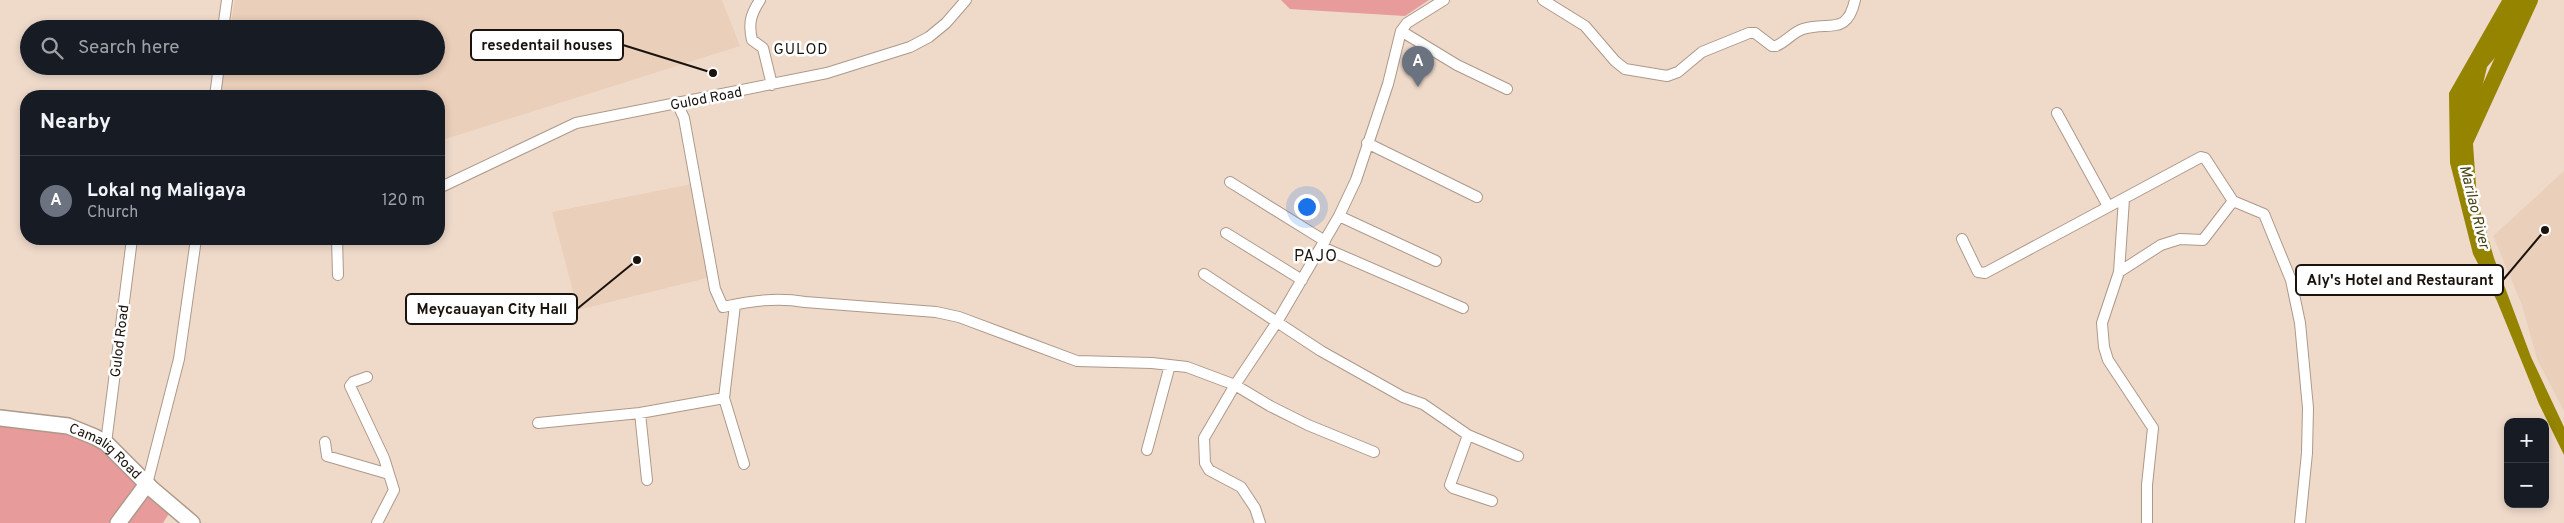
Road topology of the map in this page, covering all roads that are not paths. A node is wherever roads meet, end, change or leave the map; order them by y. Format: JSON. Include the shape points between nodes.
{"nodes":[{"id":1,"x":227,"y":0,"type":"edge"},
{"id":2,"x":760,"y":0,"type":"edge"},
{"id":3,"x":966,"y":0,"type":"edge"},
{"id":4,"x":1444,"y":0,"type":"edge"},
{"id":5,"x":1543,"y":0,"type":"edge"},
{"id":6,"x":1855,"y":0,"type":"edge"},
{"id":7,"x":224,"y":20,"type":"edge"},
{"id":8,"x":1401,"y":31,"type":"junction"},
{"id":9,"x":217,"y":75,"type":"edge"},
{"id":10,"x":772,"y":85,"type":"junction"},
{"id":11,"x":1506,"y":89,"type":"dead end"},
{"id":12,"x":216,"y":90,"type":"edge"},
{"id":13,"x":677,"y":103,"type":"junction"},
{"id":14,"x":2057,"y":113,"type":"dead end"},
{"id":15,"x":1367,"y":143,"type":"junction"},
{"id":16,"x":1230,"y":182,"type":"dead end"},
{"id":17,"x":445,"y":185,"type":"edge"},
{"id":18,"x":1477,"y":197,"type":"dead end"},
{"id":19,"x":2124,"y":199,"type":"junction"},
{"id":20,"x":2233,"y":201,"type":"junction"},
{"id":21,"x":2108,"y":206,"type":"junction"},
{"id":22,"x":1339,"y":216,"type":"junction"},
{"id":23,"x":1226,"y":233,"type":"dead end"},
{"id":24,"x":1962,"y":239,"type":"dead end"},
{"id":25,"x":1324,"y":244,"type":"junction"},
{"id":26,"x":131,"y":245,"type":"edge"},
{"id":27,"x":195,"y":245,"type":"edge"},
{"id":28,"x":337,"y":245,"type":"edge"},
{"id":29,"x":1436,"y":261,"type":"dead end"},
{"id":30,"x":2119,"y":272,"type":"junction"},
{"id":31,"x":1204,"y":274,"type":"dead end"},
{"id":32,"x":338,"y":275,"type":"dead end"},
{"id":33,"x":1302,"y":280,"type":"junction"},
{"id":34,"x":735,"y":305,"type":"junction"},
{"id":35,"x":1463,"y":308,"type":"dead end"},
{"id":36,"x":1276,"y":322,"type":"junction"},
{"id":37,"x":1170,"y":365,"type":"junction"},
{"id":38,"x":367,"y":377,"type":"dead end"},
{"id":39,"x":1235,"y":385,"type":"junction"},
{"id":40,"x":724,"y":398,"type":"junction"},
{"id":41,"x":640,"y":413,"type":"junction"},
{"id":42,"x":0,"y":418,"type":"edge"},
{"id":43,"x":538,"y":423,"type":"dead end"},
{"id":44,"x":1468,"y":435,"type":"junction"},
{"id":45,"x":325,"y":442,"type":"dead end"},
{"id":46,"x":106,"y":443,"type":"junction"},
{"id":47,"x":1147,"y":450,"type":"dead end"},
{"id":48,"x":1374,"y":452,"type":"dead end"},
{"id":49,"x":1518,"y":456,"type":"dead end"},
{"id":50,"x":744,"y":464,"type":"dead end"},
{"id":51,"x":389,"y":474,"type":"junction"},
{"id":52,"x":647,"y":480,"type":"dead end"},
{"id":53,"x":147,"y":484,"type":"junction"},
{"id":54,"x":1492,"y":501,"type":"dead end"},
{"id":55,"x":118,"y":523,"type":"edge"},
{"id":56,"x":192,"y":523,"type":"edge"},
{"id":57,"x":377,"y":523,"type":"edge"},
{"id":58,"x":1260,"y":523,"type":"edge"},
{"id":59,"x":2147,"y":523,"type":"edge"},
{"id":60,"x":2300,"y":523,"type":"edge"}],
"edges":[{"from":1,"to":7,"type":"street"},
{"from":2,"to":10,"type":"street","via":[[749,28],[752,40],[763,48]]},
{"from":3,"to":10,"type":"street","name":"Gulod Road","via":[[940,28],[910,47],[855,66]]},
{"from":4,"to":8,"type":"street"},
{"from":5,"to":6,"type":"street","via":[[1585,26],[1625,69],[1667,76],[1678,72],[1702,52],[1749,33],[1776,46],[1800,30],[1843,23],[1851,15]]},
{"from":8,"to":11,"type":"street","via":[[1457,65]]},
{"from":8,"to":15,"type":"street","via":[[1394,68]]},
{"from":9,"to":12,"type":"street"},
{"from":10,"to":13,"type":"street","name":"Gulod Road"},
{"from":13,"to":17,"type":"street","name":"Gulod Road","via":[[576,123]]},
{"from":13,"to":34,"type":"street","via":[[684,118],[715,289],[723,307]]},
{"from":14,"to":21,"type":"street"},
{"from":15,"to":18,"type":"street"},
{"from":15,"to":22,"type":"street","via":[[1356,180]]},
{"from":16,"to":25,"type":"street"},
{"from":19,"to":20,"type":"street","via":[[2201,157]]},
{"from":19,"to":21,"type":"street"},
{"from":19,"to":30,"type":"street"},
{"from":20,"to":30,"type":"street","via":[[2203,240],[2180,239],[2161,245]]},
{"from":20,"to":60,"type":"street","via":[[2259,210],[2268,219],[2291,280],[2300,323],[2308,408]]},
{"from":21,"to":24,"type":"street","via":[[1985,273],[1978,272]]},
{"from":22,"to":25,"type":"street"},
{"from":22,"to":29,"type":"street"},
{"from":23,"to":33,"type":"street"},
{"from":25,"to":33,"type":"street"},
{"from":25,"to":35,"type":"street"},
{"from":26,"to":46,"type":"street","name":"Gulod Road"},
{"from":27,"to":53,"type":"street","via":[[178,359]]},
{"from":28,"to":32,"type":"street"},
{"from":30,"to":59,"type":"street","via":[[2102,323],[2104,347],[2108,360],[2153,428]]},
{"from":31,"to":36,"type":"street"},
{"from":33,"to":36,"type":"street"},
{"from":34,"to":37,"type":"street","via":[[785,298],[936,312],[959,317],[1077,361]]},
{"from":34,"to":40,"type":"street"},
{"from":36,"to":39,"type":"street"},
{"from":36,"to":44,"type":"street","via":[[1364,376],[1423,404]]},
{"from":37,"to":39,"type":"street","via":[[1187,367]]},
{"from":37,"to":47,"type":"street"},
{"from":38,"to":51,"type":"street","via":[[350,386]]},
{"from":39,"to":48,"type":"street","via":[[1300,421]]},
{"from":39,"to":58,"type":"street","via":[[1204,438],[1205,463],[1209,470],[1241,487],[1255,508]]},
{"from":40,"to":41,"type":"street"},
{"from":40,"to":50,"type":"street"},
{"from":41,"to":43,"type":"street"},
{"from":41,"to":52,"type":"street"},
{"from":42,"to":46,"type":"main road","name":"Camalig Road","via":[[68,426]]},
{"from":44,"to":49,"type":"street"},
{"from":44,"to":54,"type":"street","via":[[1450,485]]},
{"from":45,"to":51,"type":"street","via":[[327,456]]},
{"from":46,"to":53,"type":"main road","name":"Camalig Road"},
{"from":51,"to":57,"type":"street","via":[[394,490]]},
{"from":53,"to":55,"type":"main road"},
{"from":53,"to":56,"type":"main road","name":"Camalig Road"}]}
